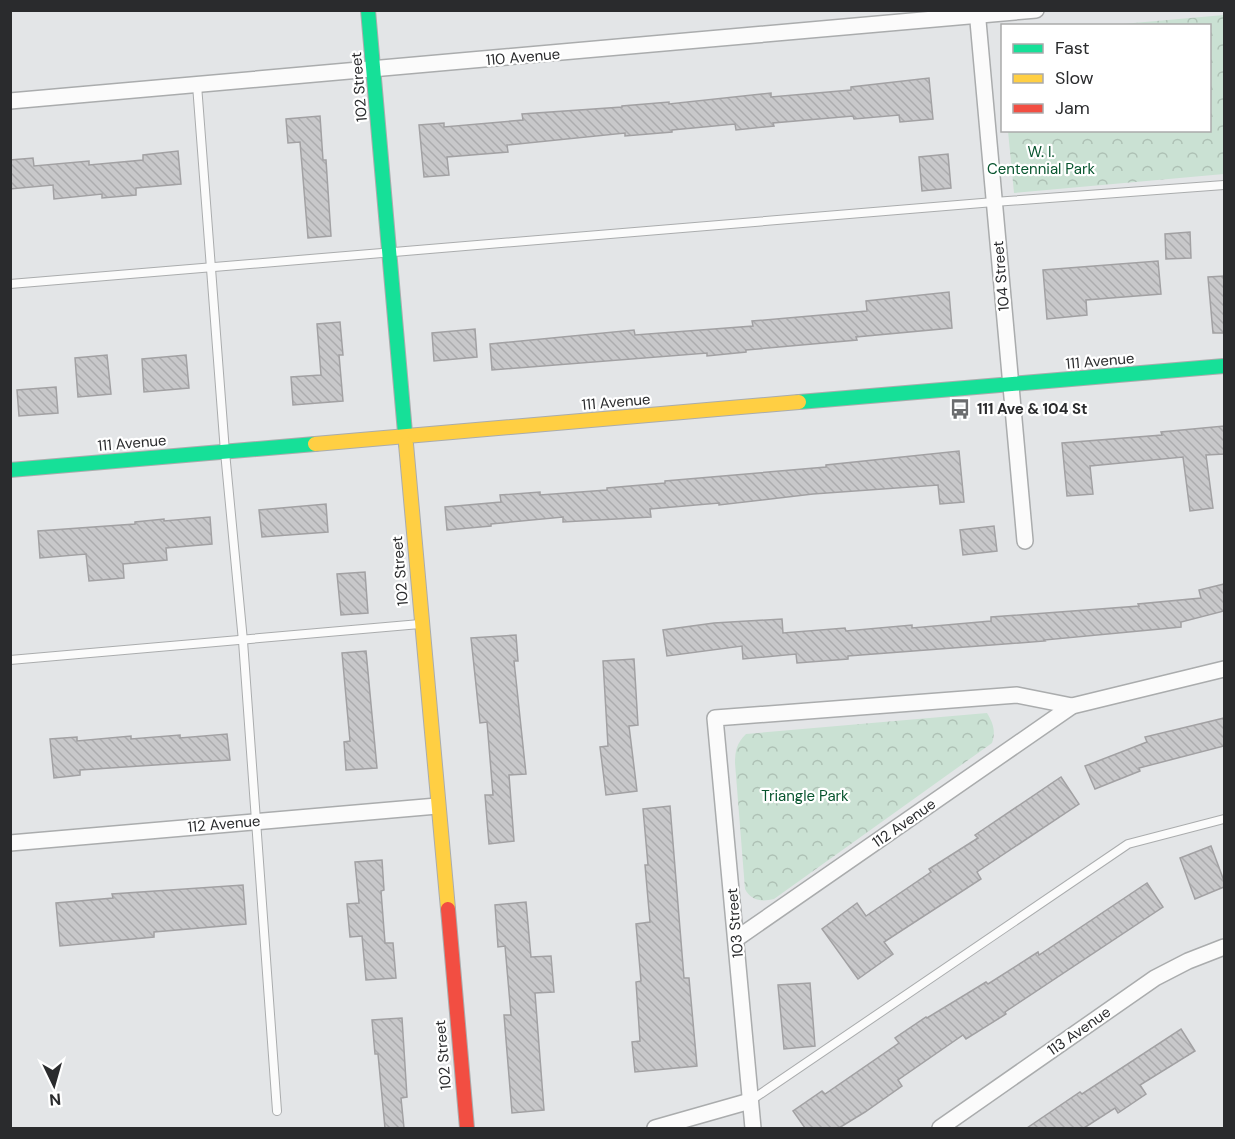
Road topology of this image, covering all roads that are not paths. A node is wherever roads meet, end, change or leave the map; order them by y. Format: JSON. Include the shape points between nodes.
{"nodes":[{"id":1,"x":368,"y":10,"type":"edge"},
{"id":2,"x":1036,"y":10,"type":"edge"},
{"id":3,"x":977,"y":13,"type":"edge"},
{"id":4,"x":374,"y":70,"type":"junction"},
{"id":5,"x":198,"y":85,"type":"junction"},
{"id":6,"x":10,"y":101,"type":"edge"},
{"id":7,"x":1224,"y":185,"type":"edge"},
{"id":8,"x":994,"y":202,"type":"junction"},
{"id":9,"x":389,"y":252,"type":"junction"},
{"id":10,"x":212,"y":267,"type":"junction"},
{"id":11,"x":10,"y":284,"type":"edge"},
{"id":12,"x":1224,"y":366,"type":"edge"},
{"id":13,"x":1011,"y":385,"type":"junction"},
{"id":14,"x":405,"y":437,"type":"junction"},
{"id":15,"x":225,"y":452,"type":"junction"},
{"id":16,"x":10,"y":470,"type":"edge"},
{"id":17,"x":1024,"y":542,"type":"dead end"},
{"id":18,"x":422,"y":624,"type":"junction"},
{"id":19,"x":243,"y":640,"type":"junction"},
{"id":20,"x":10,"y":660,"type":"edge"},
{"id":21,"x":1224,"y":669,"type":"edge"},
{"id":22,"x":1072,"y":706,"type":"junction"},
{"id":23,"x":716,"y":718,"type":"joint"},
{"id":24,"x":437,"y":806,"type":"junction"},
{"id":25,"x":1224,"y":819,"type":"edge"},
{"id":26,"x":257,"y":821,"type":"junction"},
{"id":27,"x":10,"y":843,"type":"edge"},
{"id":28,"x":736,"y":939,"type":"junction"},
{"id":29,"x":1224,"y":947,"type":"edge"},
{"id":30,"x":750,"y":1101,"type":"junction"},
{"id":31,"x":277,"y":1111,"type":"dead end"},
{"id":32,"x":467,"y":1128,"type":"edge"},
{"id":33,"x":655,"y":1128,"type":"edge"},
{"id":34,"x":753,"y":1128,"type":"edge"},
{"id":35,"x":940,"y":1128,"type":"edge"}],
"edges":[{"from":1,"to":4,"type":"street","name":"102 Street"},
{"from":2,"to":3,"type":"street","name":"110 Avenue"},
{"from":3,"to":4,"type":"street","name":"110 Avenue"},
{"from":3,"to":8,"type":"street","name":"104 Street"},
{"from":4,"to":5,"type":"street","name":"110 Avenue"},
{"from":4,"to":9,"type":"street","name":"102 Street"},
{"from":5,"to":6,"type":"street","name":"110 Avenue"},
{"from":5,"to":10,"type":"lane"},
{"from":7,"to":8,"type":"lane"},
{"from":8,"to":9,"type":"lane"},
{"from":8,"to":13,"type":"street","name":"104 Street"},
{"from":9,"to":10,"type":"lane"},
{"from":9,"to":14,"type":"street","name":"102 Street"},
{"from":10,"to":11,"type":"lane"},
{"from":10,"to":15,"type":"lane"},
{"from":12,"to":13,"type":"street","name":"111 Avenue"},
{"from":13,"to":14,"type":"street","name":"111 Avenue"},
{"from":13,"to":17,"type":"street","name":"104 Street"},
{"from":14,"to":15,"type":"street","name":"111 Avenue"},
{"from":14,"to":18,"type":"street","name":"102 Street"},
{"from":15,"to":16,"type":"street","name":"111 Avenue"},
{"from":15,"to":19,"type":"lane"},
{"from":18,"to":19,"type":"lane"},
{"from":18,"to":24,"type":"street","name":"102 Street"},
{"from":19,"to":20,"type":"lane"},
{"from":19,"to":26,"type":"lane"},
{"from":21,"to":22,"type":"street","name":"112 Avenue"},
{"from":22,"to":23,"type":"street","name":"112 Avenue","via":[[1017,694]]},
{"from":22,"to":28,"type":"street","name":"112 Avenue"},
{"from":23,"to":28,"type":"street","name":"103 Street"},
{"from":24,"to":26,"type":"street","name":"112 Avenue"},
{"from":24,"to":32,"type":"street","name":"102 Street"},
{"from":25,"to":30,"type":"lane","via":[[1128,844]]},
{"from":26,"to":27,"type":"street","name":"112 Avenue"},
{"from":26,"to":31,"type":"lane"},
{"from":28,"to":30,"type":"street","name":"103 Street"},
{"from":29,"to":35,"type":"street","name":"113 Avenue","via":[[1155,978]]},
{"from":30,"to":33,"type":"street"},
{"from":30,"to":34,"type":"street","name":"103 Street"}]}
